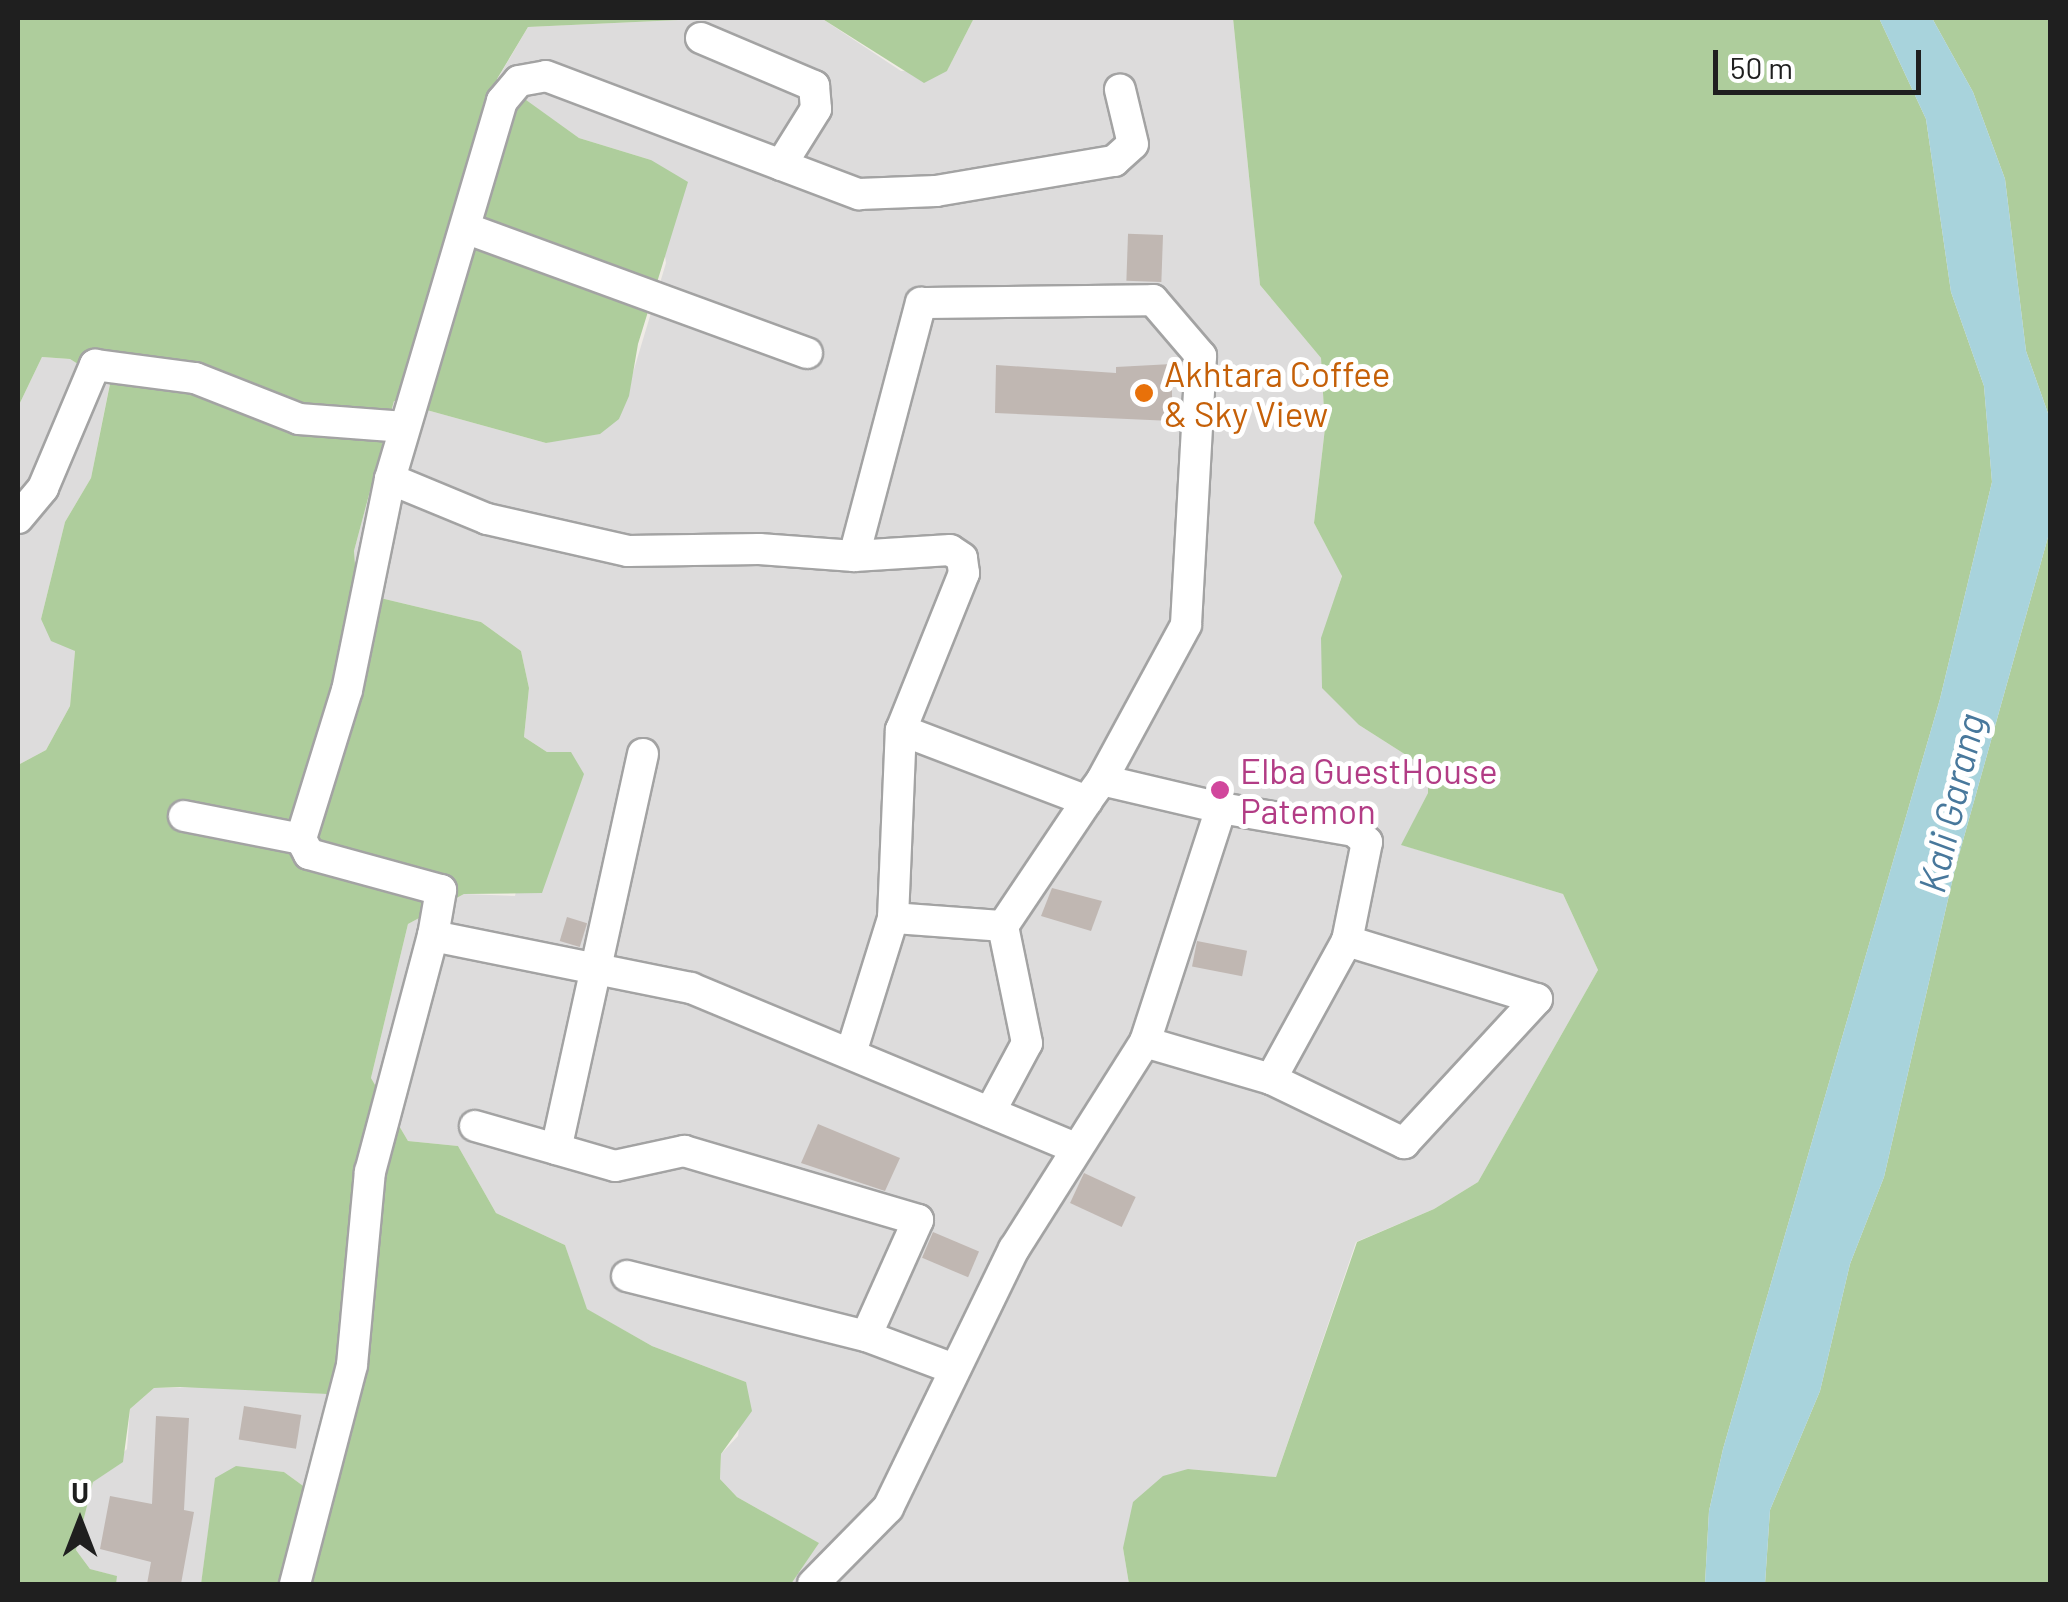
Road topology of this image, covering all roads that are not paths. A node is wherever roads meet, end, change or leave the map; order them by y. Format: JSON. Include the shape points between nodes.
{"nodes":[{"id":1,"x":701,"y":38,"type":"dead end"},
{"id":2,"x":1120,"y":90,"type":"dead end"},
{"id":3,"x":781,"y":165,"type":"junction"},
{"id":4,"x":468,"y":228,"type":"junction"},
{"id":5,"x":807,"y":353,"type":"dead end"},
{"id":6,"x":406,"y":427,"type":"junction"},
{"id":7,"x":390,"y":479,"type":"junction"},
{"id":8,"x":18,"y":518,"type":"edge"},
{"id":9,"x":854,"y":556,"type":"junction"},
{"id":10,"x":901,"y":730,"type":"junction"},
{"id":11,"x":643,"y":754,"type":"dead end"},
{"id":12,"x":1094,"y":791,"type":"junction"},
{"id":13,"x":1221,"y":808,"type":"junction"},
{"id":14,"x":184,"y":816,"type":"dead end"},
{"id":15,"x":300,"y":839,"type":"junction"},
{"id":16,"x":893,"y":918,"type":"junction"},
{"id":17,"x":1003,"y":926,"type":"junction"},
{"id":18,"x":433,"y":936,"type":"junction"},
{"id":19,"x":1348,"y":940,"type":"junction"},
{"id":20,"x":596,"y":968,"type":"junction"},
{"id":21,"x":1146,"y":1042,"type":"junction"},
{"id":22,"x":851,"y":1053,"type":"junction"},
{"id":23,"x":1271,"y":1079,"type":"junction"},
{"id":24,"x":990,"y":1112,"type":"junction"},
{"id":25,"x":475,"y":1126,"type":"dead end"},
{"id":26,"x":1076,"y":1148,"type":"junction"},
{"id":27,"x":556,"y":1149,"type":"junction"},
{"id":28,"x":627,"y":1276,"type":"dead end"},
{"id":29,"x":866,"y":1336,"type":"junction"},
{"id":30,"x":954,"y":1369,"type":"junction"},
{"id":31,"x":295,"y":1584,"type":"edge"},
{"id":32,"x":813,"y":1584,"type":"edge"}],
"edges":[{"from":1,"to":3,"type":"street","via":[[814,86],[816,108]]},
{"from":2,"to":3,"type":"street","via":[[1133,144],[1114,161],[936,191],[859,194]]},
{"from":3,"to":4,"type":"street","via":[[546,76],[520,81],[502,101]]},
{"from":4,"to":5,"type":"street"},
{"from":4,"to":6,"type":"street"},
{"from":6,"to":7,"type":"street"},
{"from":6,"to":8,"type":"street","via":[[299,419],[195,378],[96,366],[43,488]]},
{"from":7,"to":9,"type":"street","via":[[487,519],[594,547]]},
{"from":7,"to":15,"type":"street","via":[[347,690]]},
{"from":9,"to":10,"type":"street","via":[[950,550],[962,558],[964,573]]},
{"from":9,"to":12,"type":"street","via":[[921,302],[1153,300],[1201,356],[1186,625]]},
{"from":10,"to":12,"type":"street"},
{"from":10,"to":16,"type":"street"},
{"from":11,"to":20,"type":"street"},
{"from":12,"to":13,"type":"street"},
{"from":12,"to":17,"type":"street"},
{"from":13,"to":19,"type":"street","via":[[1354,831],[1367,842]]},
{"from":13,"to":21,"type":"street"},
{"from":14,"to":15,"type":"street"},
{"from":15,"to":18,"type":"street","via":[[309,854],[441,890]]},
{"from":16,"to":17,"type":"street"},
{"from":16,"to":22,"type":"street"},
{"from":17,"to":24,"type":"street","via":[[1027,1043]]},
{"from":18,"to":20,"type":"street"},
{"from":18,"to":31,"type":"street","via":[[370,1172],[352,1364]]},
{"from":19,"to":23,"type":"street"},
{"from":19,"to":23,"type":"street","via":[[1537,998],[1404,1143]]},
{"from":20,"to":22,"type":"street","via":[[691,988]]},
{"from":20,"to":27,"type":"street"},
{"from":21,"to":23,"type":"street"},
{"from":21,"to":26,"type":"street"},
{"from":22,"to":24,"type":"street"},
{"from":24,"to":26,"type":"street"},
{"from":25,"to":27,"type":"street"},
{"from":26,"to":30,"type":"street","via":[[1014,1249]]},
{"from":27,"to":29,"type":"street","via":[[615,1166],[684,1151],[918,1220]]},
{"from":28,"to":29,"type":"street"},
{"from":29,"to":30,"type":"street"},
{"from":30,"to":32,"type":"street","via":[[888,1508]]}]}
